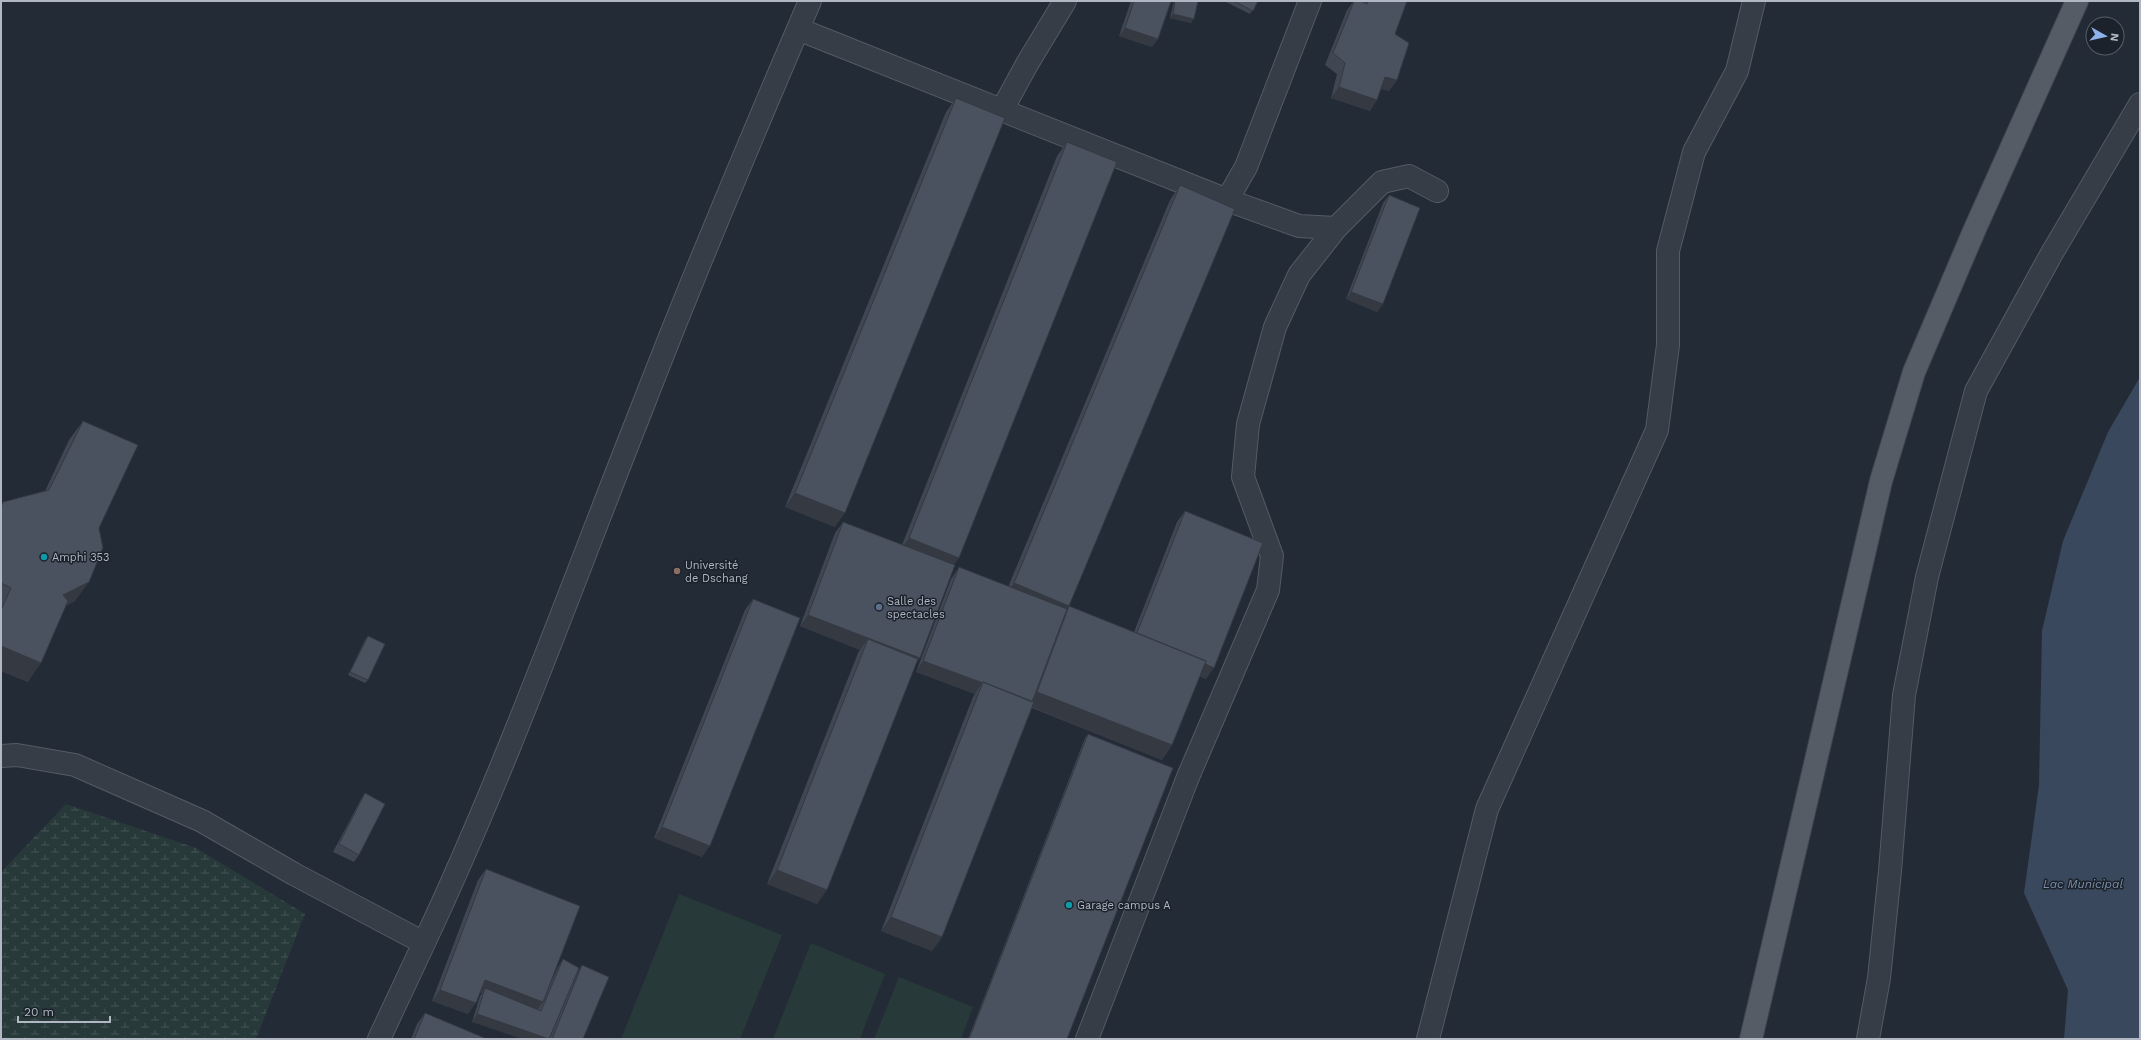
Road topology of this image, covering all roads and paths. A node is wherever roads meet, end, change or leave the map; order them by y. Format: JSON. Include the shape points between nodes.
{"nodes":[{"id":1,"x":810,"y":1,"type":"edge"},
{"id":2,"x":1065,"y":1,"type":"edge"},
{"id":3,"x":1310,"y":1,"type":"edge"},
{"id":4,"x":1754,"y":1,"type":"edge"},
{"id":5,"x":2077,"y":1,"type":"edge"},
{"id":6,"x":798,"y":29,"type":"junction"},
{"id":7,"x":2140,"y":104,"type":"edge"},
{"id":8,"x":1002,"y":110,"type":"junction"},
{"id":9,"x":1437,"y":192,"type":"dead end"},
{"id":10,"x":1227,"y":200,"type":"junction"},
{"id":11,"x":1336,"y":228,"type":"junction"},
{"id":12,"x":1,"y":756,"type":"edge"},
{"id":13,"x":424,"y":943,"type":"junction"},
{"id":14,"x":379,"y":1039,"type":"edge"},
{"id":15,"x":1087,"y":1039,"type":"edge"},
{"id":16,"x":1428,"y":1039,"type":"edge"},
{"id":17,"x":1751,"y":1039,"type":"edge"},
{"id":18,"x":1868,"y":1039,"type":"edge"}],
"edges":[{"from":1,"to":6,"type":"street"},
{"from":2,"to":8,"type":"street"},
{"from":3,"to":10,"type":"street","via":[[1246,167]]},
{"from":4,"to":16,"type":"street","via":[[1737,70],[1694,152],[1668,251],[1668,345],[1658,430],[1488,809]]},
{"from":5,"to":17,"type":"main road","via":[[1914,372],[1881,481]]},
{"from":6,"to":8,"type":"street"},
{"from":6,"to":13,"type":"street","via":[[642,408],[538,678],[455,877]]},
{"from":7,"to":18,"type":"street","via":[[2052,253],[1976,391],[1928,577],[1904,695],[1879,978]]},
{"from":8,"to":10,"type":"street"},
{"from":9,"to":11,"type":"street","via":[[1408,176],[1382,182]]},
{"from":10,"to":11,"type":"street","via":[[1299,226]]},
{"from":11,"to":15,"type":"street","via":[[1299,275],[1278,320],[1248,424],[1243,477],[1272,556],[1268,590],[1188,776]]},
{"from":12,"to":13,"type":"street","via":[[18,755],[76,765],[167,805],[202,821],[294,874]]},
{"from":13,"to":14,"type":"street"}]}
